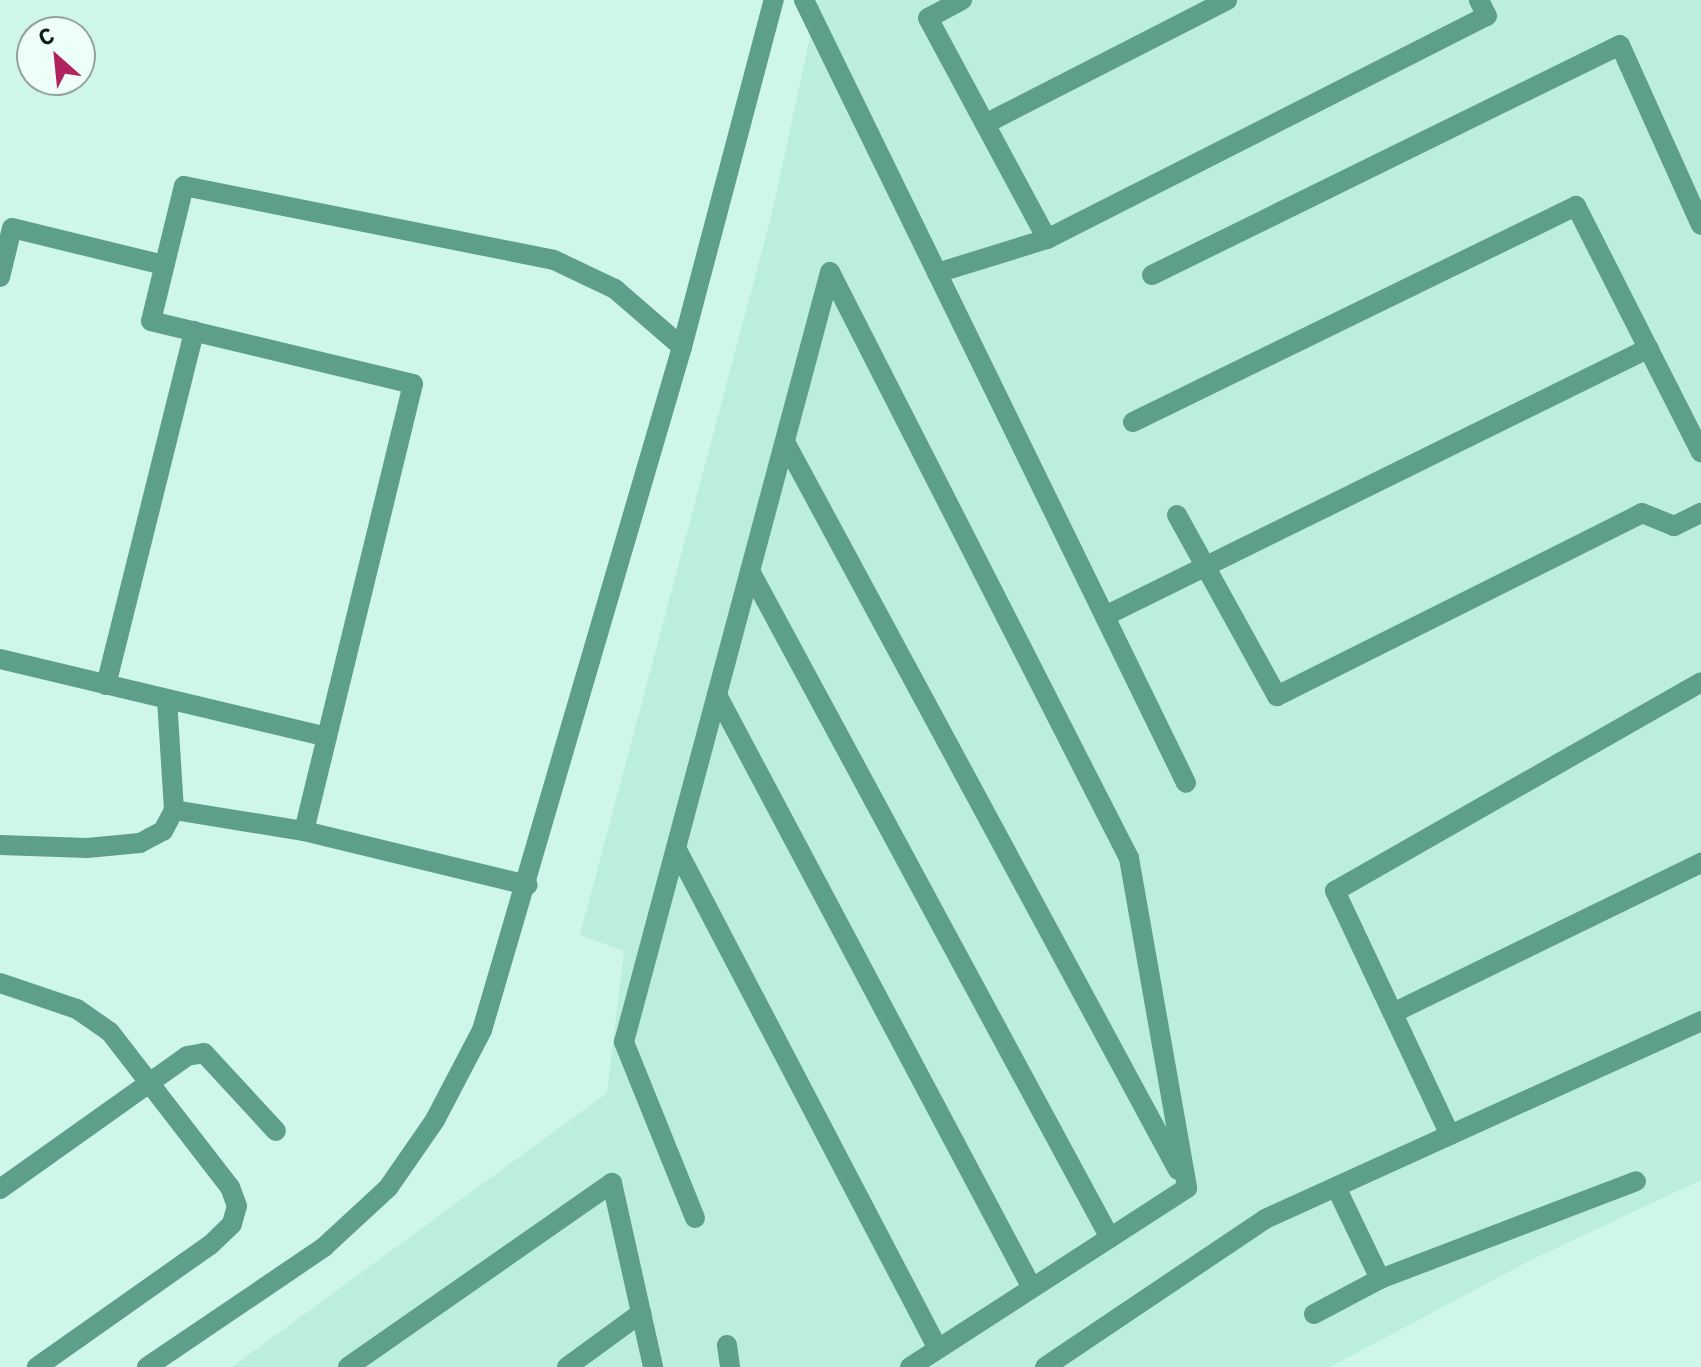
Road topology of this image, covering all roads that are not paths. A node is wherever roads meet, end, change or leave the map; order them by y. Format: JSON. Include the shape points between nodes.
{"nodes":[{"id":1,"x":774,"y":0,"type":"edge"},
{"id":2,"x":804,"y":0,"type":"edge"},
{"id":3,"x":962,"y":0,"type":"edge"},
{"id":4,"x":1227,"y":0,"type":"edge"},
{"id":5,"x":1479,"y":0,"type":"edge"},
{"id":6,"x":985,"y":124,"type":"junction"},
{"id":7,"x":1701,"y":225,"type":"edge"},
{"id":8,"x":1047,"y":239,"type":"junction"},
{"id":9,"x":164,"y":265,"type":"junction"},
{"id":10,"x":937,"y":273,"type":"junction"},
{"id":11,"x":1152,"y":275,"type":"dead end"},
{"id":12,"x":0,"y":277,"type":"edge"},
{"id":13,"x":194,"y":331,"type":"junction"},
{"id":14,"x":682,"y":347,"type":"junction"},
{"id":15,"x":1649,"y":348,"type":"junction"},
{"id":16,"x":1133,"y":422,"type":"dead end"},
{"id":17,"x":785,"y":442,"type":"junction"},
{"id":18,"x":1701,"y":452,"type":"edge"},
{"id":19,"x":1701,"y":513,"type":"edge"},
{"id":20,"x":1177,"y":515,"type":"dead end"},
{"id":21,"x":1206,"y":566,"type":"junction"},
{"id":22,"x":750,"y":571,"type":"junction"},
{"id":23,"x":1105,"y":616,"type":"junction"},
{"id":24,"x":0,"y":659,"type":"edge"},
{"id":25,"x":1701,"y":682,"type":"edge"},
{"id":26,"x":106,"y":685,"type":"junction"},
{"id":27,"x":717,"y":695,"type":"junction"},
{"id":28,"x":167,"y":699,"type":"junction"},
{"id":29,"x":327,"y":737,"type":"junction"},
{"id":30,"x":1186,"y":783,"type":"dead end"},
{"id":31,"x":174,"y":810,"type":"junction"},
{"id":32,"x":304,"y":831,"type":"junction"},
{"id":33,"x":0,"y":845,"type":"edge"},
{"id":34,"x":676,"y":848,"type":"junction"},
{"id":35,"x":1701,"y":863,"type":"edge"},
{"id":36,"x":528,"y":885,"type":"junction"},
{"id":37,"x":0,"y":983,"type":"edge"},
{"id":38,"x":1393,"y":1013,"type":"junction"},
{"id":39,"x":1701,"y":1021,"type":"edge"},
{"id":40,"x":149,"y":1082,"type":"junction"},
{"id":41,"x":276,"y":1131,"type":"dead end"},
{"id":42,"x":1450,"y":1135,"type":"junction"},
{"id":43,"x":1636,"y":1181,"type":"dead end"},
{"id":44,"x":1336,"y":1187,"type":"junction"},
{"id":45,"x":1187,"y":1188,"type":"junction"},
{"id":46,"x":0,"y":1189,"type":"edge"},
{"id":47,"x":695,"y":1218,"type":"dead end"},
{"id":48,"x":1110,"y":1238,"type":"junction"},
{"id":49,"x":1380,"y":1279,"type":"junction"},
{"id":50,"x":1032,"y":1288,"type":"junction"},
{"id":51,"x":641,"y":1313,"type":"junction"},
{"id":52,"x":1314,"y":1314,"type":"dead end"},
{"id":53,"x":727,"y":1345,"type":"dead end"},
{"id":54,"x":938,"y":1349,"type":"junction"},
{"id":55,"x":37,"y":1367,"type":"edge"},
{"id":56,"x":147,"y":1367,"type":"edge"},
{"id":57,"x":348,"y":1367,"type":"edge"},
{"id":58,"x":567,"y":1367,"type":"edge"},
{"id":59,"x":653,"y":1367,"type":"edge"},
{"id":60,"x":730,"y":1367,"type":"edge"},
{"id":61,"x":910,"y":1367,"type":"edge"},
{"id":62,"x":1045,"y":1367,"type":"edge"}],
"edges":[{"from":1,"to":14,"type":"street"},
{"from":2,"to":10,"type":"street"},
{"from":3,"to":6,"type":"street","via":[[928,18]]},
{"from":4,"to":6,"type":"street"},
{"from":5,"to":8,"type":"street","via":[[1487,16]]},
{"from":6,"to":8,"type":"street"},
{"from":7,"to":11,"type":"street","via":[[1620,45]]},
{"from":8,"to":10,"type":"street"},
{"from":9,"to":12,"type":"street","via":[[12,228]]},
{"from":9,"to":13,"type":"street","via":[[151,321]]},
{"from":9,"to":14,"type":"street","via":[[184,186],[554,260],[615,289]]},
{"from":10,"to":23,"type":"street"},
{"from":13,"to":26,"type":"street"},
{"from":13,"to":29,"type":"street","via":[[413,384]]},
{"from":14,"to":36,"type":"street"},
{"from":15,"to":16,"type":"street","via":[[1576,206]]},
{"from":15,"to":18,"type":"street"},
{"from":15,"to":21,"type":"street"},
{"from":17,"to":22,"type":"street"},
{"from":17,"to":45,"type":"street"},
{"from":17,"to":45,"type":"street","via":[[830,272],[1129,858]]},
{"from":19,"to":21,"type":"street","via":[[1674,526],[1642,513],[1277,696]]},
{"from":20,"to":21,"type":"street"},
{"from":21,"to":23,"type":"street"},
{"from":22,"to":27,"type":"street"},
{"from":22,"to":48,"type":"street"},
{"from":23,"to":30,"type":"street"},
{"from":24,"to":26,"type":"street"},
{"from":25,"to":38,"type":"street","via":[[1335,891]]},
{"from":26,"to":28,"type":"street"},
{"from":27,"to":34,"type":"street"},
{"from":27,"to":50,"type":"street"},
{"from":28,"to":29,"type":"street"},
{"from":28,"to":31,"type":"street"},
{"from":29,"to":32,"type":"street"},
{"from":31,"to":32,"type":"street"},
{"from":31,"to":33,"type":"street","via":[[163,831],[140,843]]},
{"from":32,"to":36,"type":"street"},
{"from":34,"to":47,"type":"street","via":[[624,1042]]},
{"from":34,"to":54,"type":"street"},
{"from":35,"to":38,"type":"street"},
{"from":36,"to":56,"type":"street","via":[[482,1030],[435,1120],[388,1188],[324,1247]]},
{"from":37,"to":40,"type":"street","via":[[77,1009],[110,1032]]},
{"from":38,"to":42,"type":"street"},
{"from":39,"to":42,"type":"street"},
{"from":40,"to":41,"type":"street","via":[[187,1056],[204,1053]]},
{"from":40,"to":46,"type":"street"},
{"from":40,"to":55,"type":"street","via":[[230,1187],[237,1206],[232,1224]]},
{"from":42,"to":44,"type":"street"},
{"from":43,"to":49,"type":"street"},
{"from":44,"to":49,"type":"street"},
{"from":44,"to":62,"type":"street","via":[[1265,1219]]},
{"from":45,"to":48,"type":"street"},
{"from":48,"to":50,"type":"street"},
{"from":49,"to":52,"type":"street"},
{"from":50,"to":54,"type":"street"},
{"from":51,"to":57,"type":"street","via":[[612,1183]]},
{"from":51,"to":58,"type":"street"},
{"from":51,"to":59,"type":"street"},
{"from":53,"to":60,"type":"street"},
{"from":54,"to":61,"type":"street"}]}
